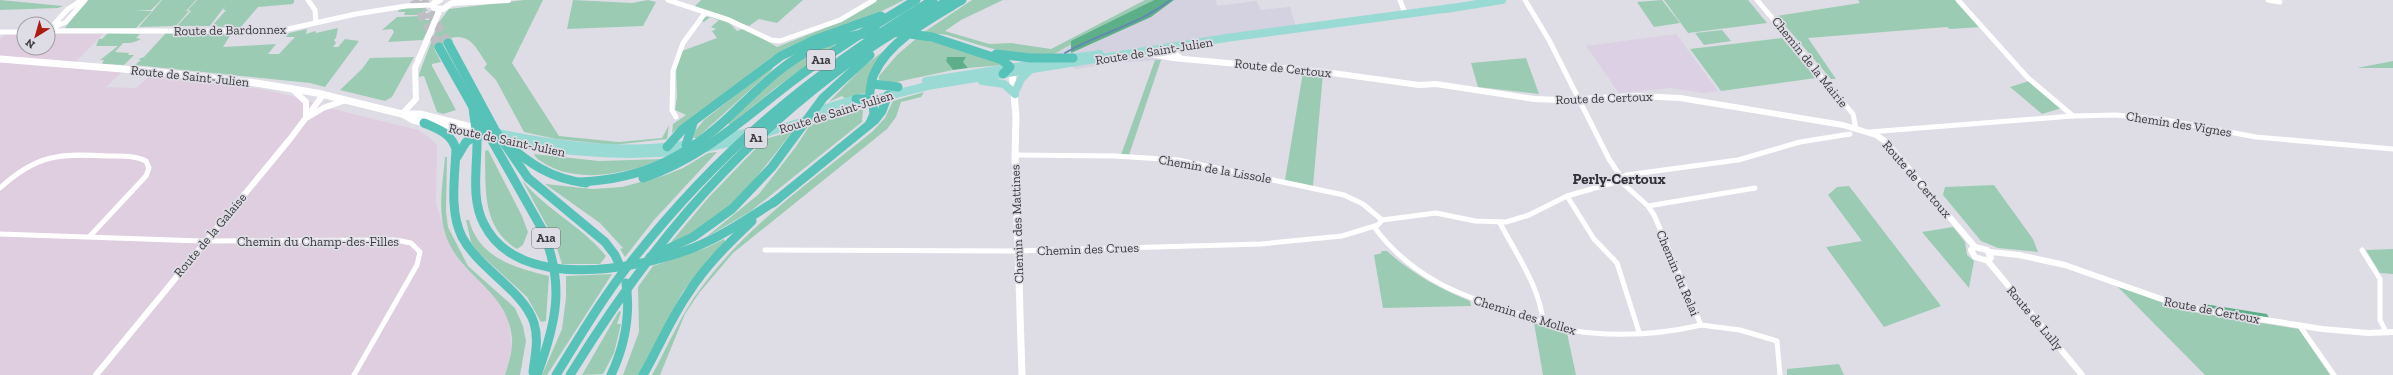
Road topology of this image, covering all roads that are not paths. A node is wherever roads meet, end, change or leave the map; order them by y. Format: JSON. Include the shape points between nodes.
{"nodes":[{"id":1,"x":82,"y":0,"type":"edge"},
{"id":2,"x":85,"y":0,"type":"edge"},
{"id":3,"x":308,"y":0,"type":"edge"},
{"id":4,"x":440,"y":0,"type":"edge"},
{"id":5,"x":508,"y":0,"type":"edge"},
{"id":6,"x":668,"y":0,"type":"edge"},
{"id":7,"x":874,"y":0,"type":"edge"},
{"id":8,"x":916,"y":0,"type":"edge"},
{"id":9,"x":933,"y":0,"type":"edge"},
{"id":10,"x":950,"y":0,"type":"edge"},
{"id":11,"x":962,"y":0,"type":"edge"},
{"id":12,"x":1400,"y":0,"type":"edge"},
{"id":13,"x":1502,"y":0,"type":"edge"},
{"id":14,"x":1525,"y":0,"type":"edge"},
{"id":15,"x":1757,"y":0,"type":"edge"},
{"id":16,"x":1958,"y":0,"type":"edge"},
{"id":17,"x":2268,"y":0,"type":"edge"},
{"id":18,"x":451,"y":2,"type":"edge"},
{"id":19,"x":2280,"y":2,"type":"dead end"},
{"id":20,"x":433,"y":5,"type":"junction"},
{"id":21,"x":440,"y":10,"type":"junction"},
{"id":22,"x":705,"y":13,"type":"junction"},
{"id":23,"x":1405,"y":14,"type":"junction"},
{"id":24,"x":316,"y":23,"type":"junction"},
{"id":25,"x":57,"y":24,"type":"joint"},
{"id":26,"x":907,"y":25,"type":"junction"},
{"id":27,"x":56,"y":31,"type":"edge"},
{"id":28,"x":0,"y":32,"type":"edge"},
{"id":29,"x":16,"y":32,"type":"edge"},
{"id":30,"x":448,"y":43,"type":"tunnel mouth"},
{"id":31,"x":1166,"y":46,"type":"junction"},
{"id":32,"x":439,"y":47,"type":"tunnel mouth"},
{"id":33,"x":979,"y":51,"type":"junction"},
{"id":34,"x":1140,"y":53,"type":"junction"},
{"id":35,"x":1073,"y":58,"type":"junction"},
{"id":36,"x":0,"y":59,"type":"edge"},
{"id":37,"x":1182,"y":59,"type":"junction"},
{"id":38,"x":1013,"y":69,"type":"junction"},
{"id":39,"x":1029,"y":71,"type":"junction"},
{"id":40,"x":1003,"y":74,"type":"joint"},
{"id":41,"x":873,"y":80,"type":"junction"},
{"id":42,"x":957,"y":81,"type":"junction"},
{"id":43,"x":898,"y":87,"type":"junction"},
{"id":44,"x":289,"y":88,"type":"junction"},
{"id":45,"x":1015,"y":93,"type":"junction"},
{"id":46,"x":323,"y":95,"type":"junction"},
{"id":47,"x":888,"y":95,"type":"junction"},
{"id":48,"x":870,"y":97,"type":"junction"},
{"id":49,"x":856,"y":99,"type":"joint"},
{"id":50,"x":1578,"y":99,"type":"junction"},
{"id":51,"x":346,"y":100,"type":"junction"},
{"id":52,"x":472,"y":107,"type":"junction"},
{"id":53,"x":402,"y":114,"type":"junction"},
{"id":54,"x":2073,"y":116,"type":"junction"},
{"id":55,"x":676,"y":117,"type":"dead end"},
{"id":56,"x":698,"y":118,"type":"junction"},
{"id":57,"x":305,"y":119,"type":"junction"},
{"id":58,"x":424,"y":123,"type":"junction"},
{"id":59,"x":869,"y":124,"type":"junction"},
{"id":60,"x":461,"y":128,"type":"junction"},
{"id":61,"x":1856,"y":128,"type":"junction"},
{"id":62,"x":487,"y":131,"type":"junction"},
{"id":63,"x":1868,"y":132,"type":"junction"},
{"id":64,"x":1850,"y":134,"type":"dead end"},
{"id":65,"x":475,"y":135,"type":"junction"},
{"id":66,"x":503,"y":140,"type":"junction"},
{"id":67,"x":686,"y":146,"type":"junction"},
{"id":68,"x":2393,"y":149,"type":"edge"},
{"id":69,"x":668,"y":150,"type":"junction"},
{"id":70,"x":1015,"y":156,"type":"junction"},
{"id":71,"x":455,"y":164,"type":"junction"},
{"id":72,"x":1620,"y":179,"type":"junction"},
{"id":73,"x":581,"y":182,"type":"junction"},
{"id":74,"x":0,"y":188,"type":"edge"},
{"id":75,"x":1755,"y":188,"type":"dead end"},
{"id":76,"x":1567,"y":196,"type":"junction"},
{"id":77,"x":777,"y":200,"type":"junction"},
{"id":78,"x":1648,"y":206,"type":"junction"},
{"id":79,"x":1382,"y":220,"type":"junction"},
{"id":80,"x":1500,"y":222,"type":"junction"},
{"id":81,"x":1374,"y":227,"type":"junction"},
{"id":82,"x":0,"y":234,"type":"edge"},
{"id":83,"x":90,"y":236,"type":"junction"},
{"id":84,"x":205,"y":240,"type":"junction"},
{"id":85,"x":692,"y":244,"type":"junction"},
{"id":86,"x":1975,"y":247,"type":"junction"},
{"id":87,"x":765,"y":250,"type":"dead end"},
{"id":88,"x":2362,"y":250,"type":"dead end"},
{"id":89,"x":1017,"y":251,"type":"junction"},
{"id":90,"x":1990,"y":252,"type":"junction"},
{"id":91,"x":1987,"y":260,"type":"junction"},
{"id":92,"x":1543,"y":322,"type":"junction"},
{"id":93,"x":1701,"y":324,"type":"junction"},
{"id":94,"x":2299,"y":325,"type":"junction"},
{"id":95,"x":1639,"y":332,"type":"junction"},
{"id":96,"x":2389,"y":332,"type":"edge"},
{"id":97,"x":96,"y":375,"type":"edge"},
{"id":98,"x":354,"y":375,"type":"edge"},
{"id":99,"x":533,"y":375,"type":"edge"},
{"id":100,"x":537,"y":375,"type":"edge"},
{"id":101,"x":556,"y":375,"type":"edge"},
{"id":102,"x":570,"y":375,"type":"edge"},
{"id":103,"x":611,"y":375,"type":"edge"},
{"id":104,"x":643,"y":375,"type":"edge"},
{"id":105,"x":1022,"y":375,"type":"edge"},
{"id":106,"x":1780,"y":375,"type":"edge"},
{"id":107,"x":2082,"y":375,"type":"edge"},
{"id":108,"x":2334,"y":375,"type":"edge"}],
"edges":[{"from":1,"to":25,"type":"street","via":[[68,9]]},
{"from":2,"to":25,"type":"street","via":[[66,22]]},
{"from":3,"to":24,"type":"street","via":[[315,10]]},
{"from":4,"to":20,"type":"street"},
{"from":5,"to":18,"type":"street"},
{"from":6,"to":22,"type":"street"},
{"from":7,"to":22,"type":"street","via":[[840,20],[780,41]]},
{"from":8,"to":56,"type":"highway","via":[[791,51],[764,67]]},
{"from":8,"to":73,"type":"highway","number":"A1a","via":[[826,57],[732,130],[687,160],[660,173],[636,180],[617,183]]},
{"from":9,"to":101,"type":"highway","number":"A1","via":[[848,53],[764,119],[688,193],[617,280]]},
{"from":10,"to":26,"type":"highway","number":"A1"},
{"from":11,"to":41,"type":"highway","via":[[901,44],[883,61]]},
{"from":12,"to":23,"type":"street"},
{"from":13,"to":23,"type":"main road","name":"Route de Saint-Julien","via":[[1423,14]]},
{"from":14,"to":50,"type":"street","name":"Chemin du Relai"},
{"from":15,"to":61,"type":"street","name":"Chemin de la Mairie","via":[[1853,114]]},
{"from":16,"to":54,"type":"street","via":[[2028,78]]},
{"from":17,"to":19,"type":"street"},
{"from":18,"to":21,"type":"street"},
{"from":20,"to":21,"type":"street"},
{"from":20,"to":24,"type":"street","name":"Route de Bardonnex","via":[[390,8]]},
{"from":21,"to":53,"type":"street","via":[[415,68],[416,99]]},
{"from":22,"to":55,"type":"street","via":[[683,43],[675,64],[672,110]]},
{"from":23,"to":31,"type":"main road","name":"Route de Saint-Julien"},
{"from":24,"to":27,"type":"street","name":"Route de Bardonnex","via":[[266,32]]},
{"from":26,"to":85,"type":"highway","number":"A1a","via":[[848,72],[747,196]]},
{"from":26,"to":102,"type":"highway","number":"A1","via":[[826,79],[750,144],[692,204],[632,278]]},
{"from":28,"to":29,"type":"street"},
{"from":30,"to":66,"type":"highway","number":"A1a"},
{"from":31,"to":34,"type":"main road","name":"Route de Saint-Julien"},
{"from":31,"to":35,"type":"main road","name":"Route de Saint-Julien"},
{"from":31,"to":37,"type":"street"},
{"from":32,"to":52,"type":"highway","number":"A1a"},
{"from":33,"to":35,"type":"highway","via":[[1032,58]]},
{"from":33,"to":38,"type":"highway","via":[[1004,61]]},
{"from":33,"to":73,"type":"highway","via":[[932,37],[902,32],[874,32],[846,37],[812,48],[775,72],[706,137],[678,156],[633,175]]},
{"from":34,"to":37,"type":"street","name":"Route de Certoux"},
{"from":34,"to":39,"type":"main road","name":"Route de Saint-Julien"},
{"from":35,"to":38,"type":"main road","name":"Route de Saint-Julien"},
{"from":36,"to":44,"type":"main road","name":"Route de Saint-Julien","via":[[168,73]]},
{"from":37,"to":50,"type":"street","name":"Route de Certoux","via":[[1325,72],[1419,85],[1436,84],[1527,98]]},
{"from":38,"to":39,"type":"main road","name":"Route de Saint-Julien"},
{"from":38,"to":40,"type":"highway"},
{"from":38,"to":43,"type":"main road","name":"Route de Saint-Julien","via":[[951,76]]},
{"from":38,"to":45,"type":"main road","name":"Chemin des Mattines"},
{"from":39,"to":45,"type":"main road","via":[[1021,79]]},
{"from":40,"to":42,"type":"main road","name":"Route de Saint-Julien"},
{"from":41,"to":43,"type":"highway"},
{"from":41,"to":48,"type":"highway"},
{"from":42,"to":45,"type":"main road","via":[[998,82],[1008,86]]},
{"from":42,"to":47,"type":"main road","name":"Route de Saint-Julien"},
{"from":43,"to":48,"type":"main road","name":"Route de Saint-Julien"},
{"from":44,"to":46,"type":"main road","name":"Route de Saint-Julien"},
{"from":44,"to":57,"type":"street","via":[[306,102],[308,108]]},
{"from":45,"to":70,"type":"main road","name":"Chemin des Mattines"},
{"from":46,"to":51,"type":"main road","name":"Route de Saint-Julien"},
{"from":46,"to":57,"type":"street","name":"Route de la Galaise"},
{"from":47,"to":48,"type":"main road","name":"Route de Saint-Julien"},
{"from":47,"to":59,"type":"highway","via":[[882,113]]},
{"from":48,"to":49,"type":"highway"},
{"from":48,"to":59,"type":"highway","via":[[874,111]]},
{"from":48,"to":67,"type":"main road","name":"Route de Saint-Julien","via":[[750,137]]},
{"from":49,"to":67,"type":"main road","name":"Route de Saint-Julien","via":[[751,131]]},
{"from":50,"to":61,"type":"street","name":"Route de Certoux","via":[[1672,97],[1775,112]]},
{"from":50,"to":72,"type":"street","name":"Chemin du Relai"},
{"from":51,"to":53,"type":"main road","name":"Route de Saint-Julien"},
{"from":51,"to":57,"type":"street","via":[[323,108]]},
{"from":52,"to":85,"type":"highway","number":"A1a","via":[[477,141],[477,194],[483,224],[503,249],[534,264],[570,269],[605,268],[653,261]]},
{"from":52,"to":100,"type":"highway","number":"A1a","via":[[542,229],[555,262],[558,283],[557,306],[549,342]]},
{"from":53,"to":58,"type":"main road","name":"Route de Saint-Julien"},
{"from":53,"to":60,"type":"main road","name":"Route de Saint-Julien","via":[[420,114]]},
{"from":54,"to":63,"type":"street","name":"Chemin des Vignes"},
{"from":54,"to":68,"type":"street","name":"Chemin des Vignes","via":[[2147,117],[2256,137]]},
{"from":56,"to":67,"type":"highway","via":[[690,129]]},
{"from":56,"to":69,"type":"highway","via":[[683,129]]},
{"from":57,"to":84,"type":"street","name":"Route de la Galaise"},
{"from":58,"to":60,"type":"main road","name":"Route de Saint-Julien"},
{"from":58,"to":71,"type":"highway","via":[[452,139],[456,149]]},
{"from":59,"to":77,"type":"highway"},
{"from":60,"to":62,"type":"main road","name":"Route de Saint-Julien"},
{"from":60,"to":65,"type":"main road","name":"Route de Saint-Julien"},
{"from":61,"to":63,"type":"street","name":"Route de Certoux"},
{"from":62,"to":65,"type":"highway"},
{"from":62,"to":69,"type":"main road","name":"Route de Saint-Julien","via":[[594,150]]},
{"from":63,"to":86,"type":"street","name":"Route de Certoux","via":[[1885,141]]},
{"from":64,"to":72,"type":"street","via":[[1800,142],[1738,160]]},
{"from":65,"to":69,"type":"main road","name":"Route de Saint-Julien","via":[[534,148],[603,156]]},
{"from":65,"to":71,"type":"highway","via":[[465,143]]},
{"from":66,"to":73,"type":"highway","number":"A1a","via":[[536,169],[558,178]]},
{"from":66,"to":103,"type":"highway","number":"A1a","via":[[529,179],[544,194],[598,236],[621,268],[628,296],[628,324]]},
{"from":67,"to":69,"type":"main road","name":"Route de Saint-Julien"},
{"from":67,"to":69,"type":"main road","name":"Route de Saint-Julien"},
{"from":70,"to":79,"type":"street","name":"Chemin de la Lissole","via":[[1115,156],[1200,164],[1344,195],[1363,204]]},
{"from":70,"to":89,"type":"main road","name":"Chemin des Mattines"},
{"from":71,"to":99,"type":"highway","via":[[456,206],[462,235],[478,260],[520,298],[534,319],[538,343]]},
{"from":72,"to":76,"type":"street"},
{"from":72,"to":78,"type":"street","name":"Chemin du Relai"},
{"from":74,"to":83,"type":"street","via":[[22,167],[51,156],[137,157],[146,161],[149,168],[146,176]]},
{"from":75,"to":78,"type":"street"},
{"from":76,"to":80,"type":"street","via":[[1520,219]]},
{"from":76,"to":95,"type":"street","via":[[1594,239],[1617,263]]},
{"from":77,"to":85,"type":"highway","via":[[723,234]]},
{"from":77,"to":104,"type":"highway","via":[[738,234],[695,282]]},
{"from":78,"to":93,"type":"street","name":"Chemin du Relai","via":[[1668,246],[1692,309]]},
{"from":79,"to":80,"type":"street","via":[[1436,214],[1475,221]]},
{"from":79,"to":81,"type":"street","name":"Chemin des Crues"},
{"from":80,"to":92,"type":"street","via":[[1533,290]]},
{"from":81,"to":89,"type":"street","name":"Chemin des Crues","via":[[1342,236],[1283,243]]},
{"from":81,"to":92,"type":"street","name":"Chemin des Mollex","via":[[1382,240],[1406,263],[1433,280],[1469,298]]},
{"from":82,"to":83,"type":"street","name":"Chemin du Champ-des-Filles"},
{"from":83,"to":84,"type":"street","name":"Chemin du Champ-des-Filles"},
{"from":84,"to":97,"type":"street","name":"Route de la Galaise"},
{"from":84,"to":98,"type":"street","name":"Chemin du Champ-des-Filles","via":[[396,240],[415,246],[420,256],[416,268]]},
{"from":86,"to":90,"type":"street","name":"Route de Certoux"},
{"from":86,"to":91,"type":"street","name":"Route de Certoux","via":[[1971,250],[1972,254],[1978,259]]},
{"from":87,"to":89,"type":"street","name":"Chemin des Crues"},
{"from":88,"to":96,"type":"street","via":[[2380,279],[2380,323]]},
{"from":89,"to":105,"type":"main road","name":"Chemin des Mattines"},
{"from":90,"to":91,"type":"street","via":[[1991,258]]},
{"from":90,"to":94,"type":"street","name":"Route de Certoux","via":[[2065,265],[2175,305]]},
{"from":91,"to":107,"type":"street","name":"Route de Lully"},
{"from":92,"to":95,"type":"street","name":"Chemin des Mollex","via":[[1591,333]]},
{"from":93,"to":95,"type":"street","name":"Chemin des Mollex"},
{"from":93,"to":106,"type":"street","name":"Chemin du Relai","via":[[1747,332],[1777,341]]},
{"from":94,"to":96,"type":"street","name":"Route de Certoux","via":[[2362,333]]},
{"from":94,"to":108,"type":"street"}]}
